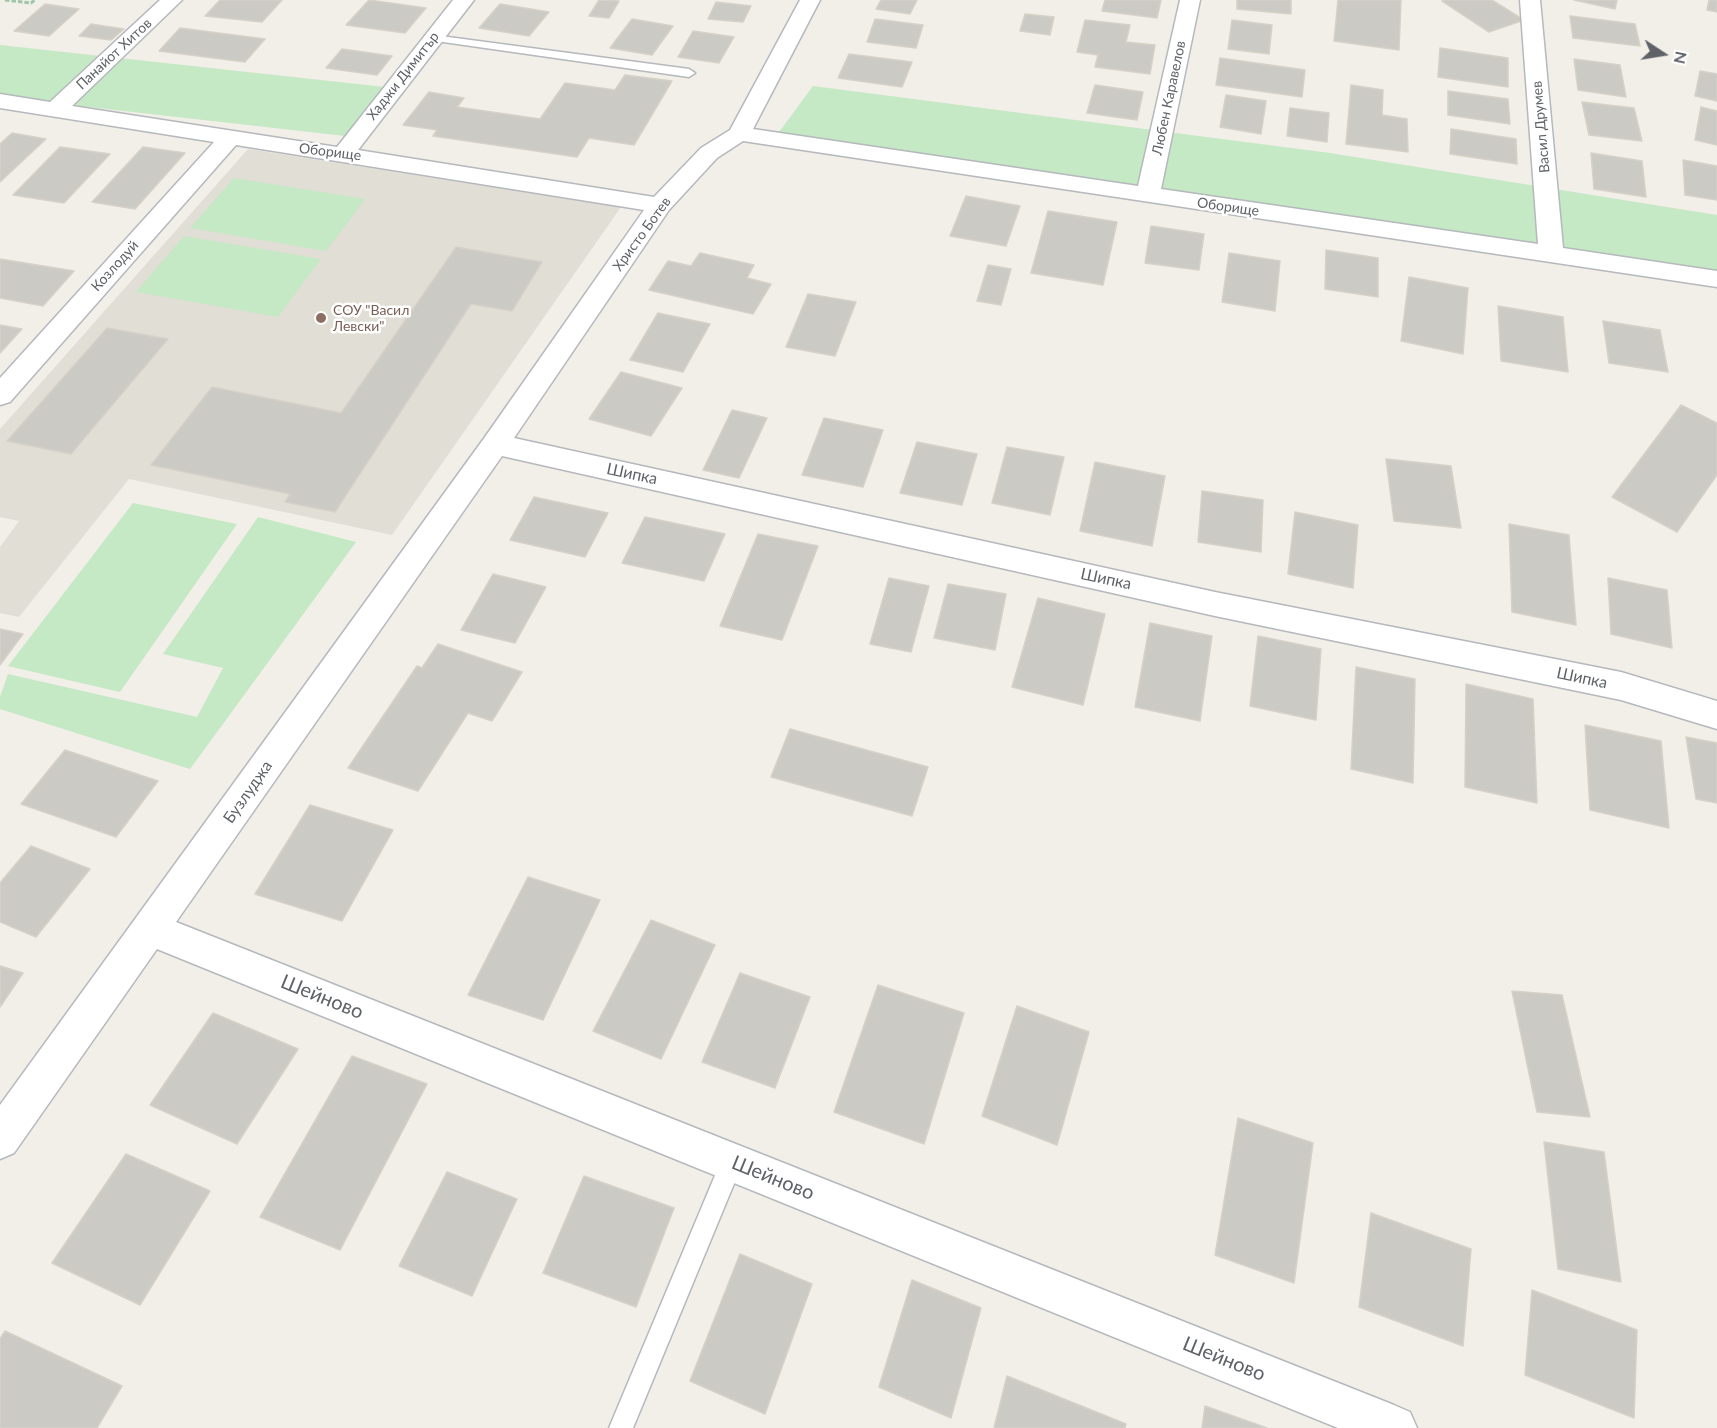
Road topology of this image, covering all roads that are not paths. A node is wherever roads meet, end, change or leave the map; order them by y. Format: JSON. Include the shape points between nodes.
{"nodes":[{"id":1,"x":172,"y":0,"type":"edge"},
{"id":2,"x":464,"y":0,"type":"edge"},
{"id":3,"x":810,"y":0,"type":"edge"},
{"id":4,"x":1190,"y":0,"type":"edge"},
{"id":5,"x":1530,"y":0,"type":"edge"},
{"id":6,"x":433,"y":38,"type":"junction"},
{"id":7,"x":689,"y":74,"type":"dead end"},
{"id":8,"x":0,"y":101,"type":"edge"},
{"id":9,"x":56,"y":108,"type":"junction"},
{"id":10,"x":739,"y":134,"type":"junction"},
{"id":11,"x":230,"y":138,"type":"junction"},
{"id":12,"x":344,"y":153,"type":"junction"},
{"id":13,"x":1148,"y":196,"type":"junction"},
{"id":14,"x":660,"y":205,"type":"junction"},
{"id":15,"x":1551,"y":255,"type":"junction"},
{"id":16,"x":1717,"y":279,"type":"edge"},
{"id":17,"x":0,"y":395,"type":"edge"},
{"id":18,"x":495,"y":444,"type":"junction"},
{"id":19,"x":1717,"y":715,"type":"edge"},
{"id":20,"x":151,"y":929,"type":"junction"},
{"id":21,"x":0,"y":1138,"type":"edge"},
{"id":22,"x":732,"y":1162,"type":"junction"},
{"id":23,"x":621,"y":1428,"type":"edge"},
{"id":24,"x":1394,"y":1428,"type":"edge"}],
"edges":[{"from":1,"to":9,"type":"street","name":"Панайот Хитов"},
{"from":2,"to":6,"type":"street","name":"Хаджи Димитър"},
{"from":3,"to":10,"type":"street","name":"Христо Ботев"},
{"from":4,"to":13,"type":"street","name":"Любен Каравелов"},
{"from":5,"to":15,"type":"street","name":"Васил Друмев"},
{"from":6,"to":7,"type":"lane"},
{"from":6,"to":12,"type":"street","name":"Хаджи Димитър"},
{"from":8,"to":9,"type":"street","name":"Оборище"},
{"from":9,"to":11,"type":"street","name":"Оборище"},
{"from":10,"to":13,"type":"street","name":"Оборище"},
{"from":10,"to":14,"type":"street","name":"Христо Ботев","via":[[709,153]]},
{"from":11,"to":12,"type":"street","name":"Оборище"},
{"from":11,"to":17,"type":"street","name":"Козлодуй"},
{"from":12,"to":14,"type":"street","name":"Оборище"},
{"from":13,"to":15,"type":"street","name":"Оборище"},
{"from":14,"to":18,"type":"street","name":"Христо Ботев"},
{"from":15,"to":16,"type":"street","name":"Оборище"},
{"from":18,"to":19,"type":"street","name":"Шипка","via":[[1215,603],[1621,686]]},
{"from":18,"to":20,"type":"street","name":"Бузлуджа"},
{"from":20,"to":21,"type":"street","name":"Бузлуджа"},
{"from":20,"to":22,"type":"street","name":"Шейново"},
{"from":22,"to":23,"type":"lane"},
{"from":22,"to":24,"type":"street","name":"Шейново"}]}
